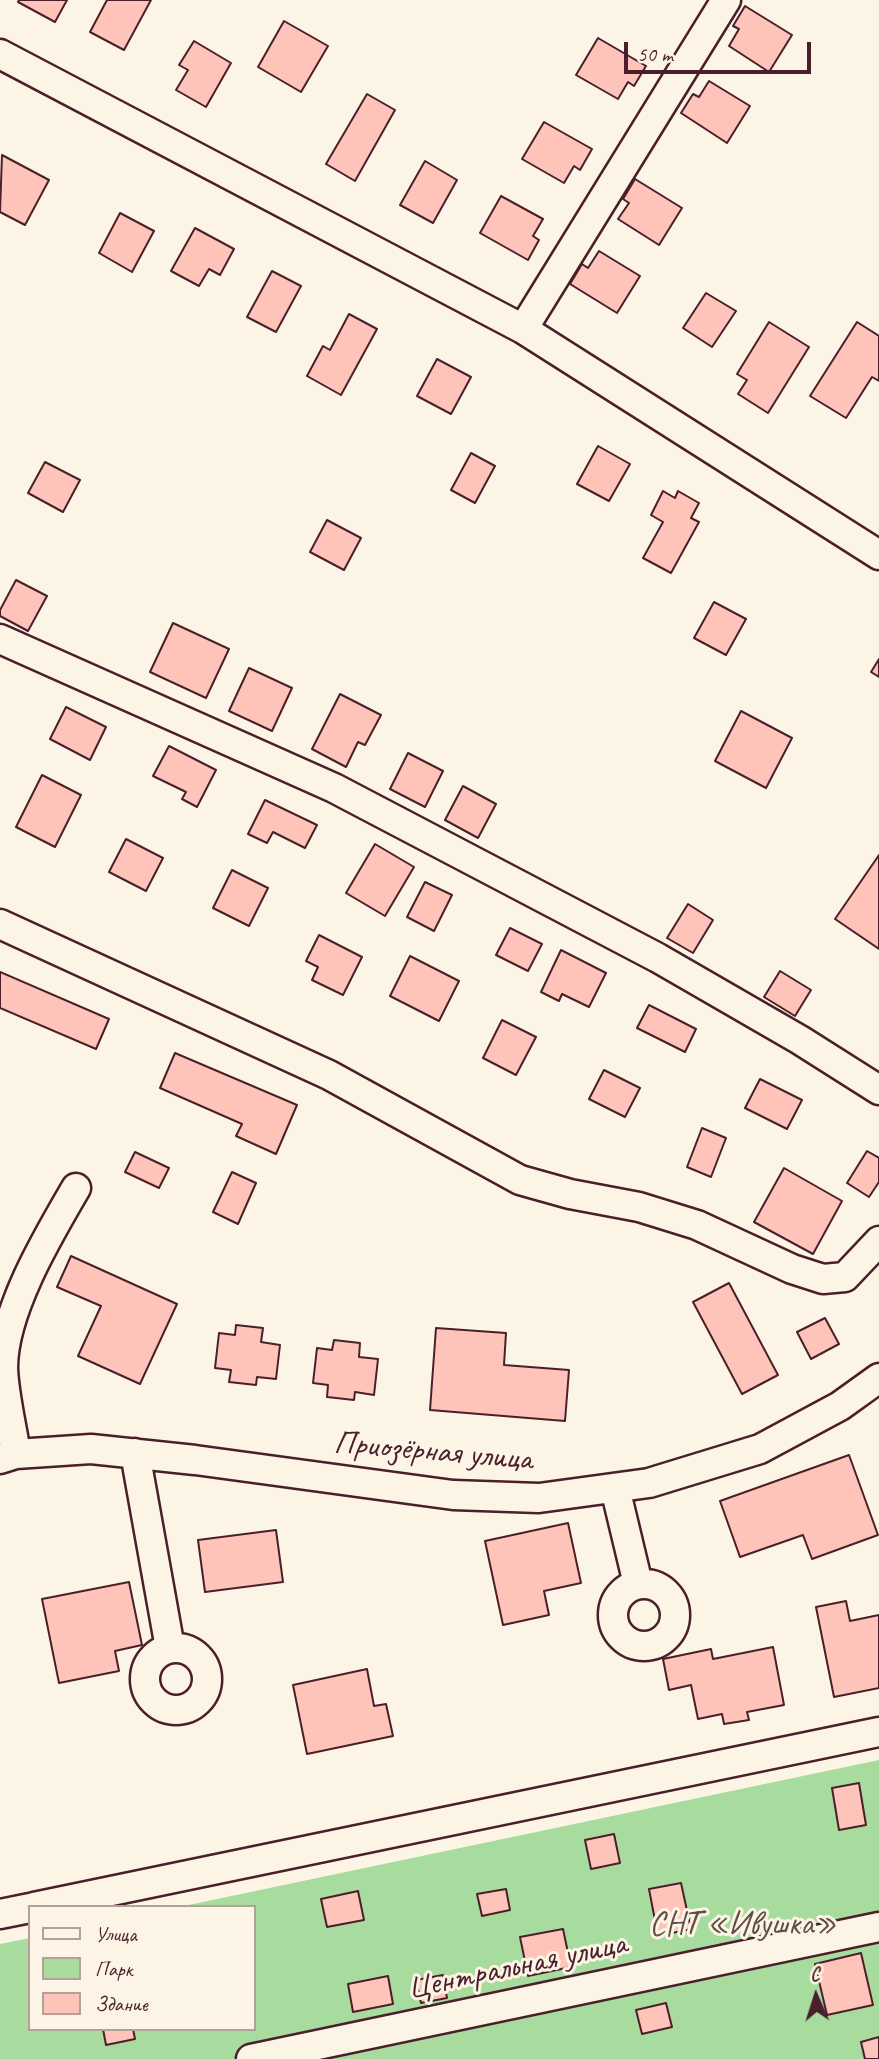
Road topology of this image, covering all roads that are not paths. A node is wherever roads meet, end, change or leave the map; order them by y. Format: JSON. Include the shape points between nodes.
{"nodes":[{"id":1,"x":726,"y":0,"type":"edge"},
{"id":2,"x":0,"y":54,"type":"edge"},
{"id":3,"x":523,"y":329,"type":"junction"},
{"id":4,"x":879,"y":555,"type":"edge"},
{"id":5,"x":0,"y":639,"type":"edge"},
{"id":6,"x":0,"y":924,"type":"edge"},
{"id":7,"x":879,"y":1090,"type":"edge"},
{"id":8,"x":76,"y":1188,"type":"dead end"},
{"id":9,"x":879,"y":1241,"type":"edge"},
{"id":10,"x":879,"y":1378,"type":"edge"},
{"id":11,"x":135,"y":1453,"type":"junction"},
{"id":12,"x":8,"y":1456,"type":"edge"},
{"id":13,"x":615,"y":1488,"type":"junction"},
{"id":14,"x":638,"y":1584,"type":"dead end"},
{"id":15,"x":170,"y":1648,"type":"dead end"},
{"id":16,"x":879,"y":1732,"type":"edge"},
{"id":17,"x":42,"y":1905,"type":"edge"},
{"id":18,"x":28,"y":1908,"type":"edge"},
{"id":19,"x":0,"y":1914,"type":"edge"},
{"id":20,"x":879,"y":1927,"type":"edge"},
{"id":21,"x":251,"y":2059,"type":"edge"}],
"edges":[{"from":1,"to":3,"type":"street"},
{"from":2,"to":3,"type":"street"},
{"from":3,"to":4,"type":"street"},
{"from":5,"to":7,"type":"street","via":[[334,788],[657,958]]},
{"from":6,"to":9,"type":"street","via":[[329,1075],[520,1180],[697,1225],[823,1279],[845,1277]]},
{"from":8,"to":12,"type":"street","via":[[41,1249],[8,1328],[4,1368]]},
{"from":10,"to":13,"type":"street","name":"Приозёрная улица","via":[[840,1406],[760,1449],[649,1483]]},
{"from":11,"to":12,"type":"street","name":"Приозёрная улица","via":[[91,1449]]},
{"from":11,"to":13,"type":"street","name":"Приозёрная улица","via":[[453,1495],[539,1499]]},
{"from":11,"to":15,"type":"street"},
{"from":13,"to":14,"type":"street"},
{"from":16,"to":17,"type":"street"},
{"from":18,"to":19,"type":"street"},
{"from":20,"to":21,"type":"street","name":"Центральная улица"}]}
